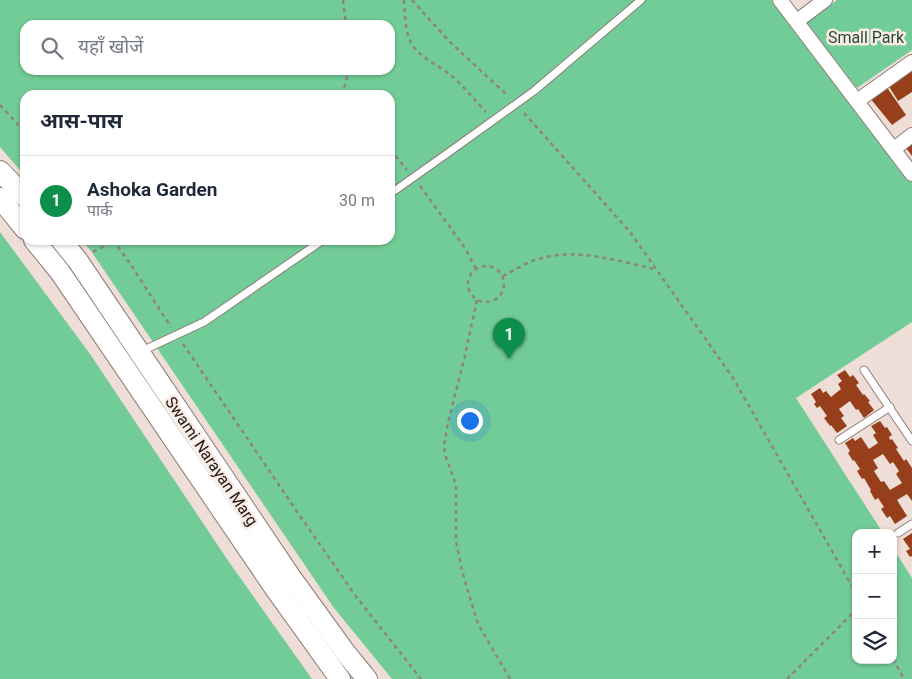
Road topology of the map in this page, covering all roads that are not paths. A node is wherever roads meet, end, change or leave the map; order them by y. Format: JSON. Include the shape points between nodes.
{"nodes":[{"id":1,"x":641,"y":0,"type":"edge"},
{"id":2,"x":780,"y":0,"type":"edge"},
{"id":3,"x":825,"y":0,"type":"edge"},
{"id":4,"x":797,"y":21,"type":"junction"},
{"id":5,"x":912,"y":62,"type":"edge"},
{"id":6,"x":857,"y":101,"type":"junction"},
{"id":7,"x":912,"y":135,"type":"edge"},
{"id":8,"x":894,"y":149,"type":"junction"},
{"id":9,"x":0,"y":171,"type":"edge"},
{"id":10,"x":912,"y":174,"type":"edge"},
{"id":11,"x":395,"y":190,"type":"edge"},
{"id":12,"x":9,"y":197,"type":"edge"},
{"id":13,"x":20,"y":219,"type":"edge"},
{"id":14,"x":38,"y":245,"type":"edge"},
{"id":15,"x":65,"y":245,"type":"edge"},
{"id":16,"x":316,"y":245,"type":"edge"},
{"id":17,"x":139,"y":352,"type":"junction"},
{"id":18,"x":864,"y":370,"type":"dead end"},
{"id":19,"x":890,"y":407,"type":"junction"},
{"id":20,"x":839,"y":440,"type":"dead end"},
{"id":21,"x":912,"y":441,"type":"edge"},
{"id":22,"x":912,"y":524,"type":"edge"},
{"id":23,"x":898,"y":533,"type":"dead end"},
{"id":24,"x":340,"y":679,"type":"edge"},
{"id":25,"x":367,"y":679,"type":"edge"}],
"edges":[{"from":1,"to":11,"type":"lane","via":[[541,85]]},
{"from":2,"to":4,"type":"street"},
{"from":3,"to":4,"type":"street"},
{"from":4,"to":6,"type":"street"},
{"from":5,"to":6,"type":"street"},
{"from":6,"to":8,"type":"street"},
{"from":7,"to":8,"type":"street"},
{"from":8,"to":10,"type":"street"},
{"from":9,"to":12,"type":"main road"},
{"from":12,"to":13,"type":"main road"},
{"from":14,"to":24,"type":"main road","name":"Swami Narayan Marg","via":[[60,272]]},
{"from":15,"to":17,"type":"main road","name":"Swami Narayan Marg"},
{"from":16,"to":17,"type":"lane","via":[[204,322]]},
{"from":17,"to":25,"type":"main road","name":"Swami Narayan Marg","via":[[290,576]]},
{"from":18,"to":19,"type":"lane"},
{"from":19,"to":20,"type":"lane"},
{"from":19,"to":21,"type":"lane"},
{"from":22,"to":23,"type":"lane"}]}
